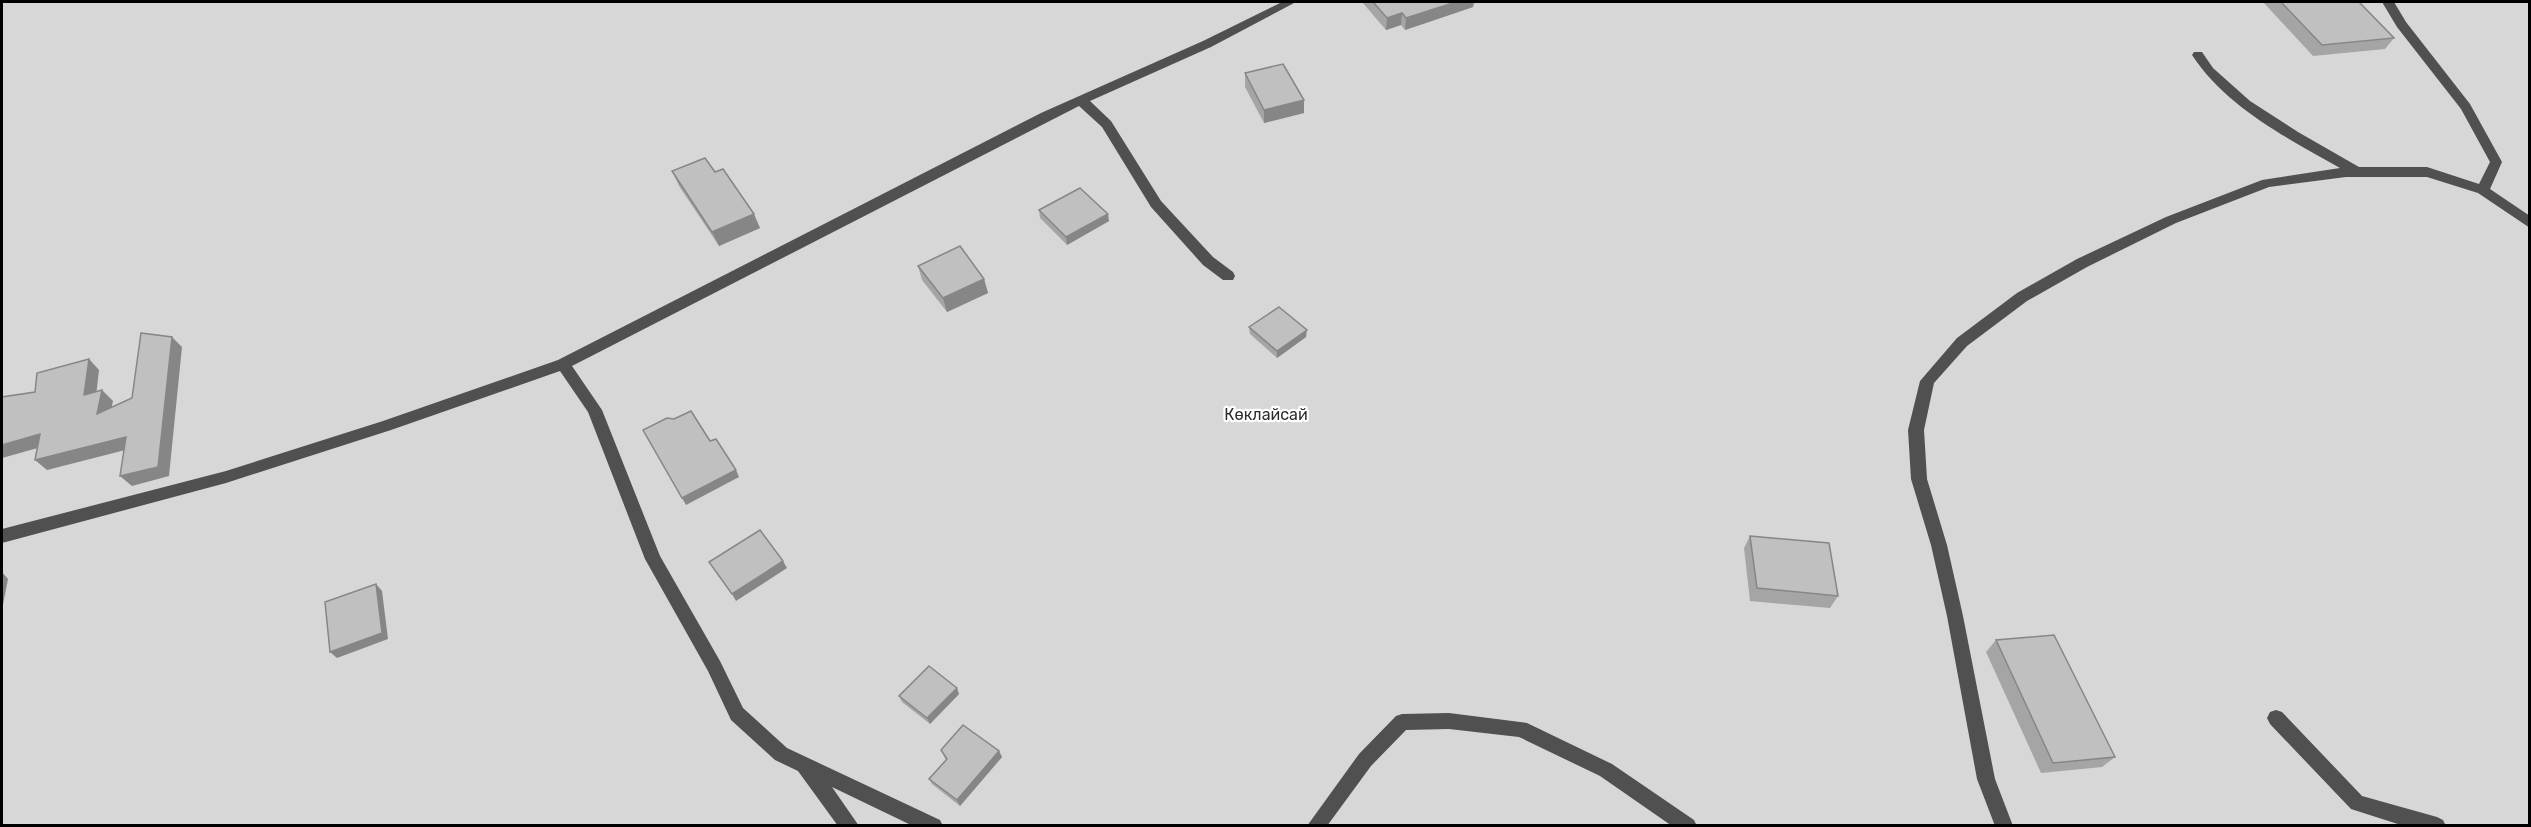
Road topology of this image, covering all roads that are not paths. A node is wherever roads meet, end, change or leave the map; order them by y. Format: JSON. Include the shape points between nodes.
{"nodes":[{"id":1,"x":1290,"y":2,"type":"edge"},
{"id":2,"x":2388,"y":2,"type":"edge"},
{"id":3,"x":2198,"y":55,"type":"dead end"},
{"id":4,"x":1081,"y":100,"type":"junction"},
{"id":5,"x":2357,"y":172,"type":"junction"},
{"id":6,"x":2483,"y":190,"type":"junction"},
{"id":7,"x":2529,"y":223,"type":"edge"},
{"id":8,"x":1228,"y":276,"type":"dead end"},
{"id":9,"x":563,"y":364,"type":"junction"},
{"id":10,"x":2,"y":536,"type":"edge"},
{"id":11,"x":2276,"y":718,"type":"dead end"},
{"id":12,"x":803,"y":764,"type":"junction"},
{"id":13,"x":850,"y":825,"type":"edge"},
{"id":14,"x":934,"y":825,"type":"edge"},
{"id":15,"x":1316,"y":825,"type":"edge"},
{"id":16,"x":1688,"y":825,"type":"edge"},
{"id":17,"x":2004,"y":825,"type":"edge"},
{"id":18,"x":2437,"y":825,"type":"edge"}],
"edges":[{"from":1,"to":4,"type":"street"},
{"from":2,"to":6,"type":"street","via":[[2466,107],[2496,162]]},
{"from":3,"to":5,"type":"street","via":[[2204,67],[2228,90]]},
{"from":4,"to":8,"type":"street","via":[[1107,124],[1156,204],[1208,261]]},
{"from":4,"to":9,"type":"street"},
{"from":5,"to":6,"type":"street","via":[[2427,172]]},
{"from":5,"to":17,"type":"street","via":[[2267,183],[2171,220],[2082,263],[2022,297],[1962,342],[1927,381],[1916,430],[1919,479],[1955,616],[1986,779]]},
{"from":6,"to":7,"type":"street"},
{"from":9,"to":10,"type":"street","via":[[226,477]]},
{"from":9,"to":12,"type":"street","via":[[595,410],[653,559],[737,714],[782,754]]},
{"from":11,"to":18,"type":"street","via":[[2357,803]]},
{"from":12,"to":13,"type":"street"},
{"from":12,"to":14,"type":"street"},
{"from":15,"to":16,"type":"street","via":[[1365,760],[1402,722],[1449,721],[1521,729],[1606,770]]}]}
